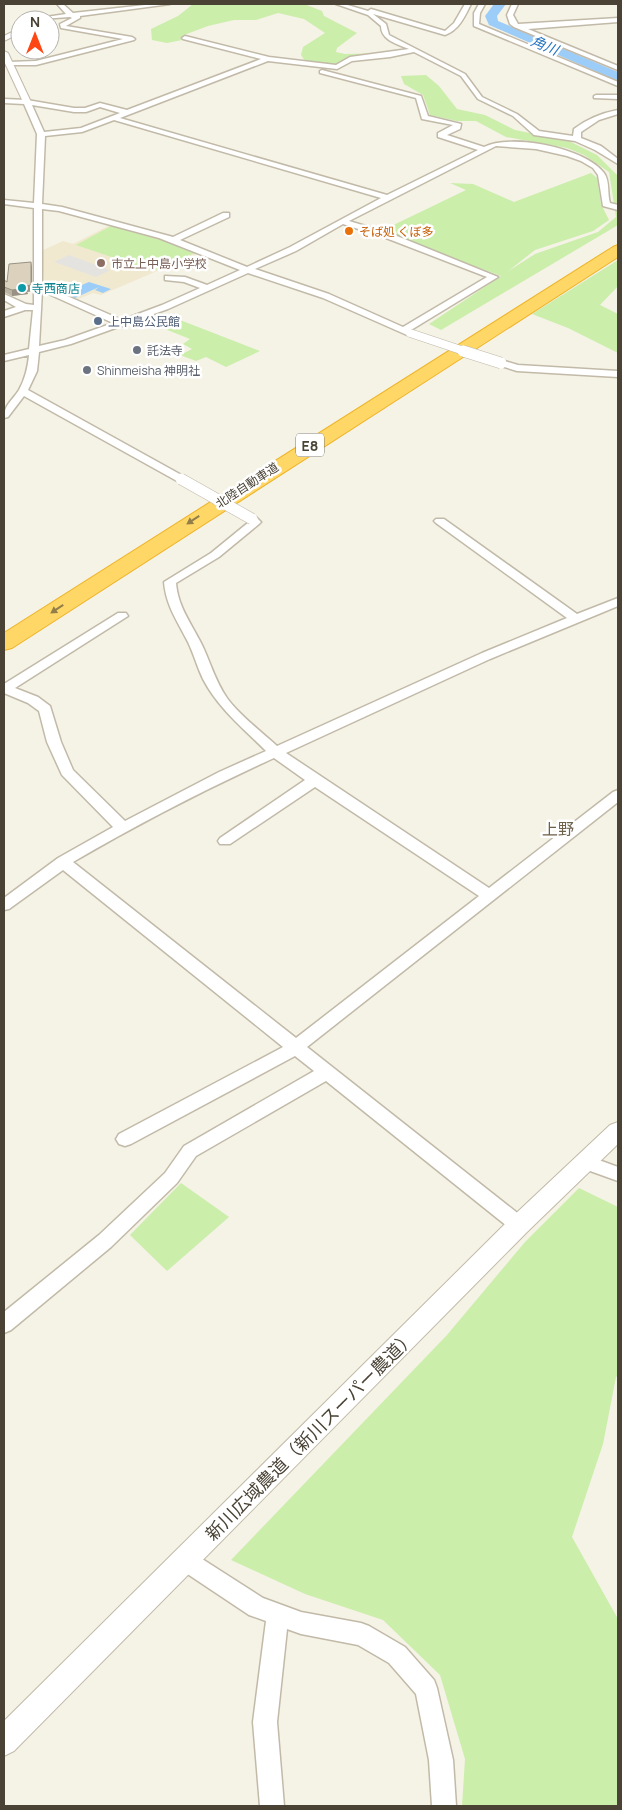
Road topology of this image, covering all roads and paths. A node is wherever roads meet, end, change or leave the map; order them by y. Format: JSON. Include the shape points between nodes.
{"nodes":[{"id":1,"x":60,"y":4,"type":"edge"},
{"id":2,"x":168,"y":4,"type":"edge"},
{"id":3,"x":339,"y":4,"type":"edge"},
{"id":4,"x":468,"y":4,"type":"edge"},
{"id":5,"x":482,"y":4,"type":"edge"},
{"id":6,"x":515,"y":4,"type":"edge"},
{"id":7,"x":350,"y":8,"type":"junction"},
{"id":8,"x":70,"y":15,"type":"junction"},
{"id":9,"x":60,"y":16,"type":"edge"},
{"id":10,"x":78,"y":17,"type":"junction"},
{"id":11,"x":94,"y":20,"type":"dead end"},
{"id":12,"x":618,"y":20,"type":"edge"},
{"id":13,"x":516,"y":26,"type":"junction"},
{"id":14,"x":184,"y":38,"type":"dead end"},
{"id":15,"x":414,"y":50,"type":"junction"},
{"id":16,"x":4,"y":53,"type":"edge"},
{"id":17,"x":267,"y":58,"type":"junction"},
{"id":18,"x":8,"y":64,"type":"junction"},
{"id":19,"x":618,"y":68,"type":"edge"},
{"id":20,"x":618,"y":84,"type":"edge"},
{"id":21,"x":596,"y":97,"type":"dead end"},
{"id":22,"x":618,"y":97,"type":"edge"},
{"id":23,"x":4,"y":101,"type":"edge"},
{"id":24,"x":27,"y":102,"type":"junction"},
{"id":25,"x":128,"y":112,"type":"junction"},
{"id":26,"x":618,"y":112,"type":"edge"},
{"id":27,"x":113,"y":118,"type":"junction"},
{"id":28,"x":41,"y":134,"type":"junction"},
{"id":29,"x":580,"y":140,"type":"junction"},
{"id":30,"x":484,"y":149,"type":"junction"},
{"id":31,"x":618,"y":162,"type":"edge"},
{"id":32,"x":618,"y":172,"type":"edge"},
{"id":33,"x":390,"y":198,"type":"junction"},
{"id":34,"x":4,"y":202,"type":"edge"},
{"id":35,"x":38,"y":206,"type":"junction"},
{"id":36,"x":618,"y":208,"type":"edge"},
{"id":37,"x":226,"y":215,"type":"dead end"},
{"id":38,"x":342,"y":221,"type":"junction"},
{"id":39,"x":618,"y":237,"type":"edge"},
{"id":40,"x":174,"y":240,"type":"junction"},
{"id":41,"x":618,"y":250,"type":"edge"},
{"id":42,"x":248,"y":270,"type":"junction"},
{"id":43,"x":168,"y":278,"type":"dead end"},
{"id":44,"x":38,"y":286,"type":"junction"},
{"id":45,"x":208,"y":288,"type":"junction"},
{"id":46,"x":6,"y":300,"type":"edge"},
{"id":47,"x":24,"y":307,"type":"junction"},
{"id":48,"x":38,"y":308,"type":"junction"},
{"id":49,"x":4,"y":314,"type":"edge"},
{"id":50,"x":124,"y":324,"type":"junction"},
{"id":51,"x":407,"y":332,"type":"junction"},
{"id":52,"x":35,"y":351,"type":"junction"},
{"id":53,"x":4,"y":358,"type":"edge"},
{"id":54,"x":618,"y":374,"type":"edge"},
{"id":55,"x":23,"y":391,"type":"junction"},
{"id":56,"x":4,"y":415,"type":"edge"},
{"id":57,"x":440,"y":521,"type":"dead end"},
{"id":58,"x":618,"y":602,"type":"edge"},
{"id":59,"x":122,"y":616,"type":"dead end"},
{"id":60,"x":576,"y":619,"type":"junction"},
{"id":61,"x":4,"y":625,"type":"edge"},
{"id":62,"x":4,"y":643,"type":"edge"},
{"id":63,"x":4,"y":688,"type":"edge"},
{"id":64,"x":274,"y":751,"type":"junction"},
{"id":65,"x":315,"y":780,"type":"junction"},
{"id":66,"x":618,"y":795,"type":"edge"},
{"id":67,"x":122,"y":827,"type":"junction"},
{"id":68,"x":224,"y":841,"type":"dead end"},
{"id":69,"x":63,"y":862,"type":"junction"},
{"id":70,"x":490,"y":896,"type":"junction"},
{"id":71,"x":4,"y":905,"type":"edge"},
{"id":72,"x":295,"y":1048,"type":"junction"},
{"id":73,"x":327,"y":1072,"type":"junction"},
{"id":74,"x":618,"y":1131,"type":"edge"},
{"id":75,"x":125,"y":1139,"type":"dead end"},
{"id":76,"x":585,"y":1162,"type":"junction"},
{"id":77,"x":618,"y":1174,"type":"edge"},
{"id":78,"x":519,"y":1225,"type":"junction"},
{"id":79,"x":4,"y":1324,"type":"edge"},
{"id":80,"x":185,"y":1560,"type":"junction"},
{"id":81,"x":278,"y":1615,"type":"junction"},
{"id":82,"x":4,"y":1741,"type":"edge"},
{"id":83,"x":272,"y":1806,"type":"edge"},
{"id":84,"x":444,"y":1806,"type":"edge"}],
"edges":[{"from":1,"to":8,"type":"street"},
{"from":2,"to":8,"type":"street"},
{"from":3,"to":7,"type":"street"},
{"from":4,"to":7,"type":"street","via":[[464,17],[445,33],[360,8]]},
{"from":5,"to":20,"type":"street","via":[[476,25]]},
{"from":6,"to":13,"type":"street","via":[[510,16]]},
{"from":7,"to":15,"type":"street","via":[[370,14],[388,26],[384,32],[387,36]]},
{"from":8,"to":9,"type":"street"},
{"from":8,"to":10,"type":"street"},
{"from":10,"to":11,"type":"street"},
{"from":10,"to":18,"type":"street","via":[[62,25],[132,39],[36,63]]},
{"from":12,"to":13,"type":"street"},
{"from":13,"to":19,"type":"street"},
{"from":14,"to":17,"type":"street"},
{"from":15,"to":17,"type":"street","via":[[350,59],[337,67]]},
{"from":15,"to":29,"type":"street","via":[[463,75],[480,98],[515,115],[537,133]]},
{"from":16,"to":18,"type":"street"},
{"from":17,"to":25,"type":"street"},
{"from":17,"to":30,"type":"street","via":[[414,94],[419,97],[425,117],[457,124],[441,135]]},
{"from":18,"to":24,"type":"street"},
{"from":21,"to":22,"type":"street"},
{"from":23,"to":24,"type":"street"},
{"from":24,"to":25,"type":"street","via":[[74,110],[100,105]]},
{"from":24,"to":28,"type":"street"},
{"from":25,"to":27,"type":"street"},
{"from":26,"to":29,"type":"street","via":[[582,126],[577,131]]},
{"from":27,"to":28,"type":"street","via":[[82,130]]},
{"from":27,"to":33,"type":"street"},
{"from":28,"to":35,"type":"street"},
{"from":29,"to":31,"type":"street"},
{"from":29,"to":32,"type":"street"},
{"from":30,"to":33,"type":"street"},
{"from":30,"to":36,"type":"street","via":[[504,143],[570,154],[602,173],[603,198],[606,204]]},
{"from":33,"to":38,"type":"street"},
{"from":34,"to":35,"type":"street"},
{"from":35,"to":40,"type":"street","via":[[78,213]]},
{"from":35,"to":44,"type":"street"},
{"from":37,"to":40,"type":"street"},
{"from":38,"to":42,"type":"street"},
{"from":38,"to":51,"type":"street","via":[[494,277]]},
{"from":39,"to":61,"type":"highway","name":"北陸自動車道","number":"E8"},
{"from":40,"to":42,"type":"street"},
{"from":41,"to":62,"type":"highway","name":"北陸自動車道","number":"E8","one_way":true},
{"from":42,"to":45,"type":"street"},
{"from":42,"to":51,"type":"street","via":[[326,296]]},
{"from":43,"to":45,"type":"street"},
{"from":44,"to":48,"type":"street"},
{"from":44,"to":50,"type":"street"},
{"from":45,"to":50,"type":"street"},
{"from":46,"to":47,"type":"street"},
{"from":47,"to":48,"type":"street"},
{"from":47,"to":49,"type":"street"},
{"from":48,"to":52,"type":"street"},
{"from":50,"to":52,"type":"street"},
{"from":51,"to":54,"type":"street","bridge":true,"via":[[517,368]]},
{"from":52,"to":53,"type":"street"},
{"from":52,"to":55,"type":"street","via":[[32,371]]},
{"from":55,"to":56,"type":"street"},
{"from":55,"to":64,"type":"street","bridge":true,"via":[[255,522],[239,539],[170,582],[181,620],[223,702]]},
{"from":57,"to":60,"type":"street"},
{"from":58,"to":60,"type":"street"},
{"from":59,"to":63,"type":"street"},
{"from":60,"to":64,"type":"street"},
{"from":63,"to":67,"type":"street","via":[[33,700],[45,709],[67,772]]},
{"from":64,"to":65,"type":"street"},
{"from":64,"to":67,"type":"street"},
{"from":65,"to":68,"type":"street"},
{"from":65,"to":70,"type":"street"},
{"from":66,"to":70,"type":"street"},
{"from":67,"to":69,"type":"street"},
{"from":69,"to":71,"type":"street"},
{"from":69,"to":72,"type":"street"},
{"from":70,"to":72,"type":"street"},
{"from":72,"to":73,"type":"street"},
{"from":72,"to":75,"type":"street"},
{"from":73,"to":78,"type":"street"},
{"from":73,"to":79,"type":"street","via":[[190,1151],[171,1178],[105,1241]]},
{"from":74,"to":76,"type":"street","name":"新川広域農道（新川スーパー農道）"},
{"from":76,"to":77,"type":"street"},
{"from":76,"to":78,"type":"street","name":"新川広域農道（新川スーパー農道）"},
{"from":78,"to":80,"type":"street","name":"新川広域農道（新川スーパー農道）"},
{"from":80,"to":81,"type":"street","via":[[257,1607]]},
{"from":80,"to":82,"type":"street","name":"新川広域農道（新川スーパー農道）"},
{"from":81,"to":83,"type":"street","via":[[265,1722]]},
{"from":81,"to":84,"type":"street","via":[[301,1623],[361,1634],[396,1655],[426,1688],[441,1760]]}]}
